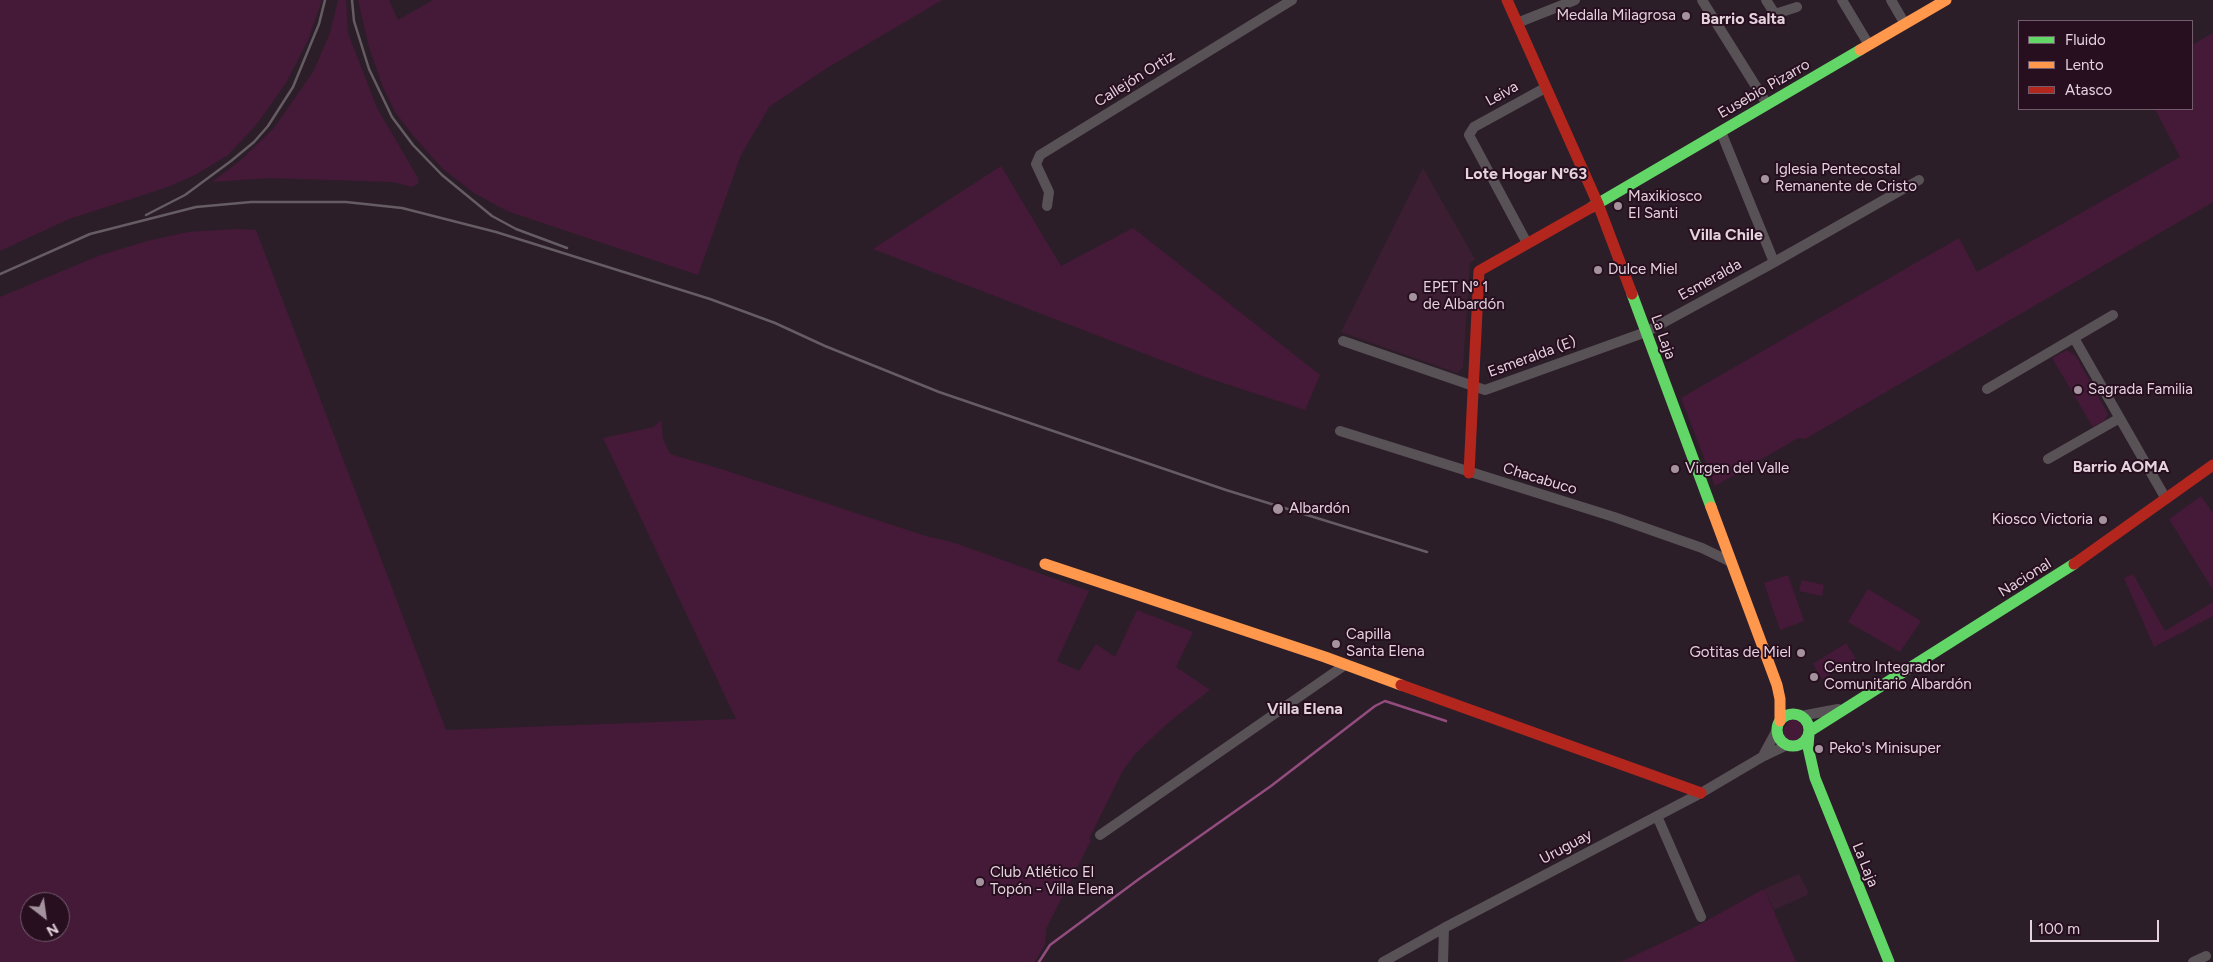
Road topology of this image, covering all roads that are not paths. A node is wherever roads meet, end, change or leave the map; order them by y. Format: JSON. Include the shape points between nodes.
{"nodes":[{"id":1,"x":1292,"y":0,"type":"edge"},
{"id":2,"x":1507,"y":0,"type":"edge"},
{"id":3,"x":1575,"y":0,"type":"edge"},
{"id":4,"x":1702,"y":0,"type":"edge"},
{"id":5,"x":1766,"y":0,"type":"edge"},
{"id":6,"x":1842,"y":0,"type":"edge"},
{"id":7,"x":1891,"y":0,"type":"edge"},
{"id":8,"x":1946,"y":0,"type":"edge"},
{"id":9,"x":1797,"y":7,"type":"dead end"},
{"id":10,"x":1517,"y":23,"type":"junction"},
{"id":11,"x":1905,"y":24,"type":"junction"},
{"id":12,"x":1869,"y":46,"type":"junction"},
{"id":13,"x":1545,"y":88,"type":"junction"},
{"id":14,"x":1767,"y":104,"type":"junction"},
{"id":15,"x":1721,"y":132,"type":"junction"},
{"id":16,"x":1919,"y":180,"type":"dead end"},
{"id":17,"x":1598,"y":204,"type":"junction"},
{"id":18,"x":1047,"y":206,"type":"dead end"},
{"id":19,"x":1528,"y":243,"type":"junction"},
{"id":20,"x":1774,"y":262,"type":"junction"},
{"id":21,"x":2113,"y":315,"type":"dead end"},
{"id":22,"x":1646,"y":332,"type":"junction"},
{"id":23,"x":2074,"y":338,"type":"junction"},
{"id":24,"x":1343,"y":341,"type":"dead end"},
{"id":25,"x":1473,"y":386,"type":"junction"},
{"id":26,"x":1987,"y":389,"type":"dead end"},
{"id":27,"x":2118,"y":419,"type":"junction"},
{"id":28,"x":1340,"y":431,"type":"dead end"},
{"id":29,"x":2048,"y":459,"type":"dead end"},
{"id":30,"x":2213,"y":465,"type":"edge"},
{"id":31,"x":1469,"y":473,"type":"junction"},
{"id":32,"x":2166,"y":499,"type":"junction"},
{"id":33,"x":1729,"y":561,"type":"junction"},
{"id":34,"x":1044,"y":564,"type":"dead end"},
{"id":35,"x":1345,"y":665,"type":"junction"},
{"id":36,"x":1778,"y":690,"type":"junction"},
{"id":37,"x":1846,"y":707,"type":"junction"},
{"id":38,"x":1800,"y":715,"type":"junction"},
{"id":39,"x":1778,"y":725,"type":"junction"},
{"id":40,"x":1809,"y":732,"type":"junction"},
{"id":41,"x":1788,"y":745,"type":"junction"},
{"id":42,"x":1762,"y":757,"type":"junction"},
{"id":43,"x":1815,"y":778,"type":"junction"},
{"id":44,"x":1701,"y":793,"type":"junction"},
{"id":45,"x":1657,"y":816,"type":"junction"},
{"id":46,"x":1100,"y":835,"type":"dead end"},
{"id":47,"x":1701,"y":917,"type":"dead end"},
{"id":48,"x":1444,"y":928,"type":"junction"},
{"id":49,"x":2206,"y":956,"type":"dead end"},
{"id":50,"x":1384,"y":962,"type":"edge"},
{"id":51,"x":1443,"y":962,"type":"edge"},
{"id":52,"x":1889,"y":962,"type":"edge"},
{"id":53,"x":2193,"y":962,"type":"edge"}],
"edges":[{"from":1,"to":18,"type":"street","name":"Callejón Ortiz","via":[[1040,155],[1036,164],[1049,192]]},
{"from":2,"to":10,"type":"street","name":"La Laja"},
{"from":3,"to":10,"type":"street"},
{"from":4,"to":14,"type":"street"},
{"from":5,"to":9,"type":"street","via":[[1775,14]]},
{"from":6,"to":12,"type":"street"},
{"from":7,"to":11,"type":"street"},
{"from":8,"to":11,"type":"street","name":"Eusebio Pizarro"},
{"from":10,"to":13,"type":"street","name":"La Laja"},
{"from":11,"to":12,"type":"street","name":"Eusebio Pizarro"},
{"from":12,"to":14,"type":"street","name":"Eusebio Pizarro"},
{"from":13,"to":17,"type":"street","name":"La Laja"},
{"from":13,"to":19,"type":"street","name":"Leiva","via":[[1474,127],[1470,135]]},
{"from":14,"to":15,"type":"street","name":"Eusebio Pizarro"},
{"from":15,"to":17,"type":"street","name":"Eusebio Pizarro"},
{"from":15,"to":20,"type":"street"},
{"from":16,"to":20,"type":"street","name":"Esmeralda"},
{"from":17,"to":19,"type":"street","name":"Eusebio Pizarro"},
{"from":17,"to":22,"type":"street","name":"La Laja"},
{"from":19,"to":25,"type":"street","name":"Eusebio Pizarro","via":[[1479,271]]},
{"from":20,"to":22,"type":"street","name":"Esmeralda"},
{"from":21,"to":23,"type":"street"},
{"from":22,"to":25,"type":"street","name":"Esmeralda (E)","via":[[1485,390]]},
{"from":22,"to":33,"type":"street","name":"La Laja"},
{"from":23,"to":26,"type":"street"},
{"from":23,"to":27,"type":"street"},
{"from":24,"to":25,"type":"street","name":"Esmeralda (E)"},
{"from":25,"to":31,"type":"street"},
{"from":27,"to":29,"type":"street"},
{"from":27,"to":32,"type":"street"},
{"from":28,"to":31,"type":"street","name":"Chacabuco"},
{"from":30,"to":32,"type":"street","name":"Nacional"},
{"from":31,"to":33,"type":"street","name":"Chacabuco","via":[[1614,517]]},
{"from":32,"to":37,"type":"street","name":"Nacional","via":[[2067,569]]},
{"from":33,"to":36,"type":"street","name":"La Laja"},
{"from":34,"to":35,"type":"street"},
{"from":35,"to":44,"type":"street"},
{"from":35,"to":46,"type":"street"},
{"from":36,"to":38,"type":"street","name":"La Laja"},
{"from":36,"to":39,"type":"street","name":"La Laja"},
{"from":37,"to":38,"type":"street","name":"Nacional"},
{"from":37,"to":40,"type":"street","name":"Nacional"},
{"from":38,"to":39,"type":"street","via":[[1785,716]]},
{"from":38,"to":40,"type":"street","via":[[1808,722]]},
{"from":39,"to":41,"type":"street","via":[[1778,736]]},
{"from":39,"to":42,"type":"street","name":"Uruguay"},
{"from":40,"to":41,"type":"street","via":[[1798,746]]},
{"from":40,"to":43,"type":"street","name":"La Laja","via":[[1809,754]]},
{"from":41,"to":42,"type":"street","name":"Uruguay"},
{"from":41,"to":43,"type":"street","name":"La Laja","via":[[1798,753]]},
{"from":42,"to":44,"type":"street","name":"Uruguay"},
{"from":43,"to":52,"type":"street","name":"La Laja"},
{"from":44,"to":45,"type":"street","name":"Uruguay"},
{"from":45,"to":47,"type":"street"},
{"from":45,"to":48,"type":"street","name":"Uruguay"},
{"from":48,"to":50,"type":"street","name":"Uruguay"},
{"from":48,"to":51,"type":"street"},
{"from":49,"to":53,"type":"street"}]}
